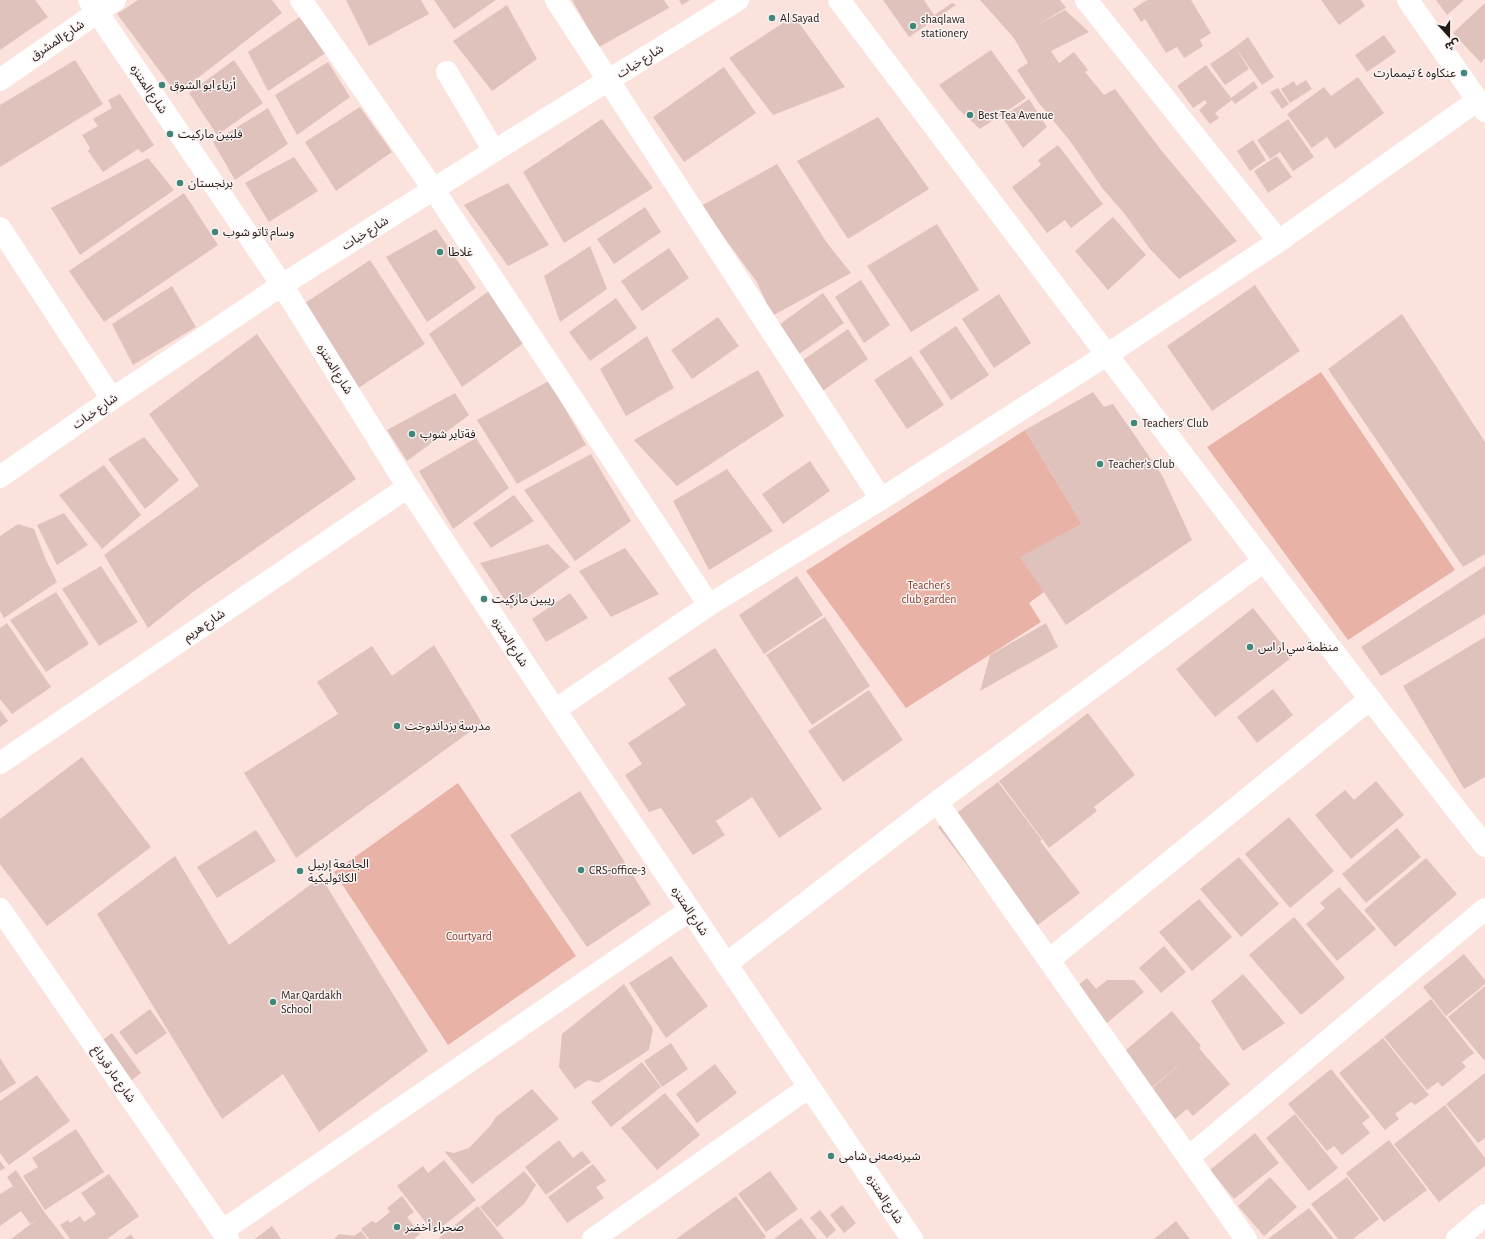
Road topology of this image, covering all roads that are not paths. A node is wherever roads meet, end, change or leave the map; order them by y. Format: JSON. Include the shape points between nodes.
{"nodes":[{"id":1,"x":115,"y":0,"type":"edge"},
{"id":2,"x":301,"y":0,"type":"edge"},
{"id":3,"x":556,"y":0,"type":"edge"},
{"id":4,"x":738,"y":0,"type":"edge"},
{"id":5,"x":839,"y":0,"type":"edge"},
{"id":6,"x":1086,"y":0,"type":"edge"},
{"id":7,"x":1408,"y":0,"type":"edge"},
{"id":8,"x":93,"y":6,"type":"edge"},
{"id":9,"x":447,"y":72,"type":"dead end"},
{"id":10,"x":0,"y":80,"type":"edge"},
{"id":11,"x":609,"y":81,"type":"junction"},
{"id":12,"x":1481,"y":106,"type":"edge"},
{"id":13,"x":494,"y":151,"type":"junction"},
{"id":14,"x":434,"y":190,"type":"junction"},
{"id":15,"x":0,"y":228,"type":"edge"},
{"id":16,"x":1279,"y":242,"type":"junction"},
{"id":17,"x":282,"y":285,"type":"junction"},
{"id":18,"x":1108,"y":354,"type":"junction"},
{"id":19,"x":112,"y":399,"type":"junction"},
{"id":20,"x":0,"y":477,"type":"edge"},
{"id":21,"x":408,"y":487,"type":"junction"},
{"id":22,"x":881,"y":499,"type":"junction"},
{"id":23,"x":1264,"y":561,"type":"junction"},
{"id":24,"x":709,"y":605,"type":"junction"},
{"id":25,"x":1370,"y":699,"type":"junction"},
{"id":26,"x":555,"y":710,"type":"junction"},
{"id":27,"x":0,"y":763,"type":"edge"},
{"id":28,"x":937,"y":802,"type":"junction"},
{"id":29,"x":1485,"y":846,"type":"edge"},
{"id":30,"x":0,"y":909,"type":"edge"},
{"id":31,"x":1485,"y":909,"type":"edge"},
{"id":32,"x":690,"y":910,"type":"junction"},
{"id":33,"x":1049,"y":960,"type":"junction"},
{"id":34,"x":726,"y":964,"type":"junction"},
{"id":35,"x":809,"y":1087,"type":"junction"},
{"id":36,"x":1189,"y":1157,"type":"junction"},
{"id":37,"x":1485,"y":1215,"type":"edge"},
{"id":38,"x":225,"y":1235,"type":"edge"},
{"id":39,"x":593,"y":1239,"type":"edge"},
{"id":40,"x":912,"y":1239,"type":"edge"},
{"id":41,"x":1246,"y":1239,"type":"edge"},
{"id":42,"x":1456,"y":1239,"type":"edge"}],
"edges":[{"from":1,"to":8,"type":"street","name":"شارع المشرق"},
{"from":2,"to":14,"type":"street"},
{"from":3,"to":11,"type":"street"},
{"from":4,"to":11,"type":"street","name":"شارع خبات"},
{"from":5,"to":18,"type":"street"},
{"from":6,"to":16,"type":"street"},
{"from":7,"to":12,"type":"street"},
{"from":8,"to":10,"type":"street","name":"شارع المشرق"},
{"from":8,"to":17,"type":"street","name":"شارع المتنزه"},
{"from":9,"to":13,"type":"street"},
{"from":11,"to":13,"type":"street","name":"شارع خبات"},
{"from":11,"to":22,"type":"street"},
{"from":12,"to":16,"type":"street"},
{"from":13,"to":14,"type":"street","name":"شارع خبات"},
{"from":14,"to":17,"type":"street","name":"شارع خبات"},
{"from":14,"to":24,"type":"street"},
{"from":15,"to":19,"type":"street"},
{"from":16,"to":18,"type":"street"},
{"from":17,"to":19,"type":"street","name":"شارع خبات"},
{"from":17,"to":21,"type":"street","name":"شارع المتنزه"},
{"from":18,"to":22,"type":"street"},
{"from":18,"to":23,"type":"street"},
{"from":19,"to":20,"type":"street","name":"شارع خبات"},
{"from":21,"to":26,"type":"street","name":"شارع المتنزه"},
{"from":21,"to":27,"type":"street","name":"شارع هريم"},
{"from":22,"to":24,"type":"street"},
{"from":23,"to":25,"type":"street"},
{"from":23,"to":28,"type":"street"},
{"from":24,"to":26,"type":"street"},
{"from":25,"to":29,"type":"street"},
{"from":25,"to":33,"type":"street"},
{"from":26,"to":32,"type":"street","name":"شارع المتنزه"},
{"from":28,"to":33,"type":"street"},
{"from":28,"to":34,"type":"street"},
{"from":30,"to":38,"type":"street","name":"شارع مار قرداغ"},
{"from":31,"to":36,"type":"street"},
{"from":32,"to":34,"type":"street","name":"شارع المتنزه"},
{"from":32,"to":38,"type":"street"},
{"from":33,"to":36,"type":"street"},
{"from":34,"to":35,"type":"street","name":"شارع المتنزه"},
{"from":35,"to":39,"type":"street"},
{"from":35,"to":40,"type":"street","name":"شارع المتنزه"},
{"from":36,"to":41,"type":"street"},
{"from":37,"to":42,"type":"street"}]}
